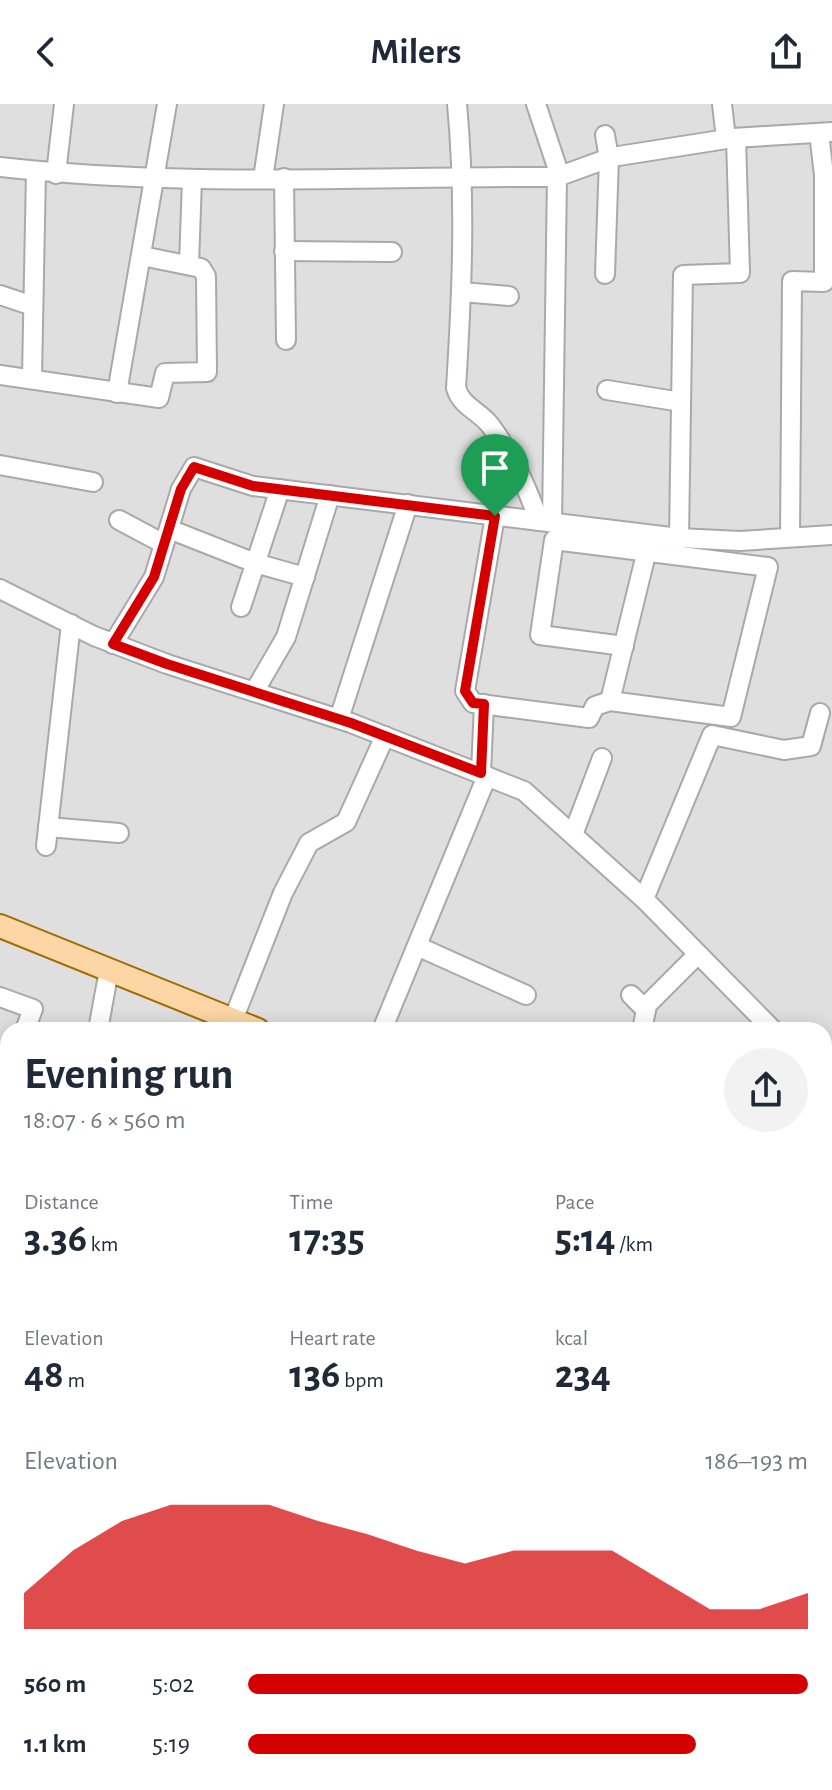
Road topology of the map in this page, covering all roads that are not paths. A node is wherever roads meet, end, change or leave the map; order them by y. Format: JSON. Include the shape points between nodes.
{"nodes":[{"id":1,"x":64,"y":104,"type":"edge"},
{"id":2,"x":167,"y":104,"type":"edge"},
{"id":3,"x":274,"y":104,"type":"edge"},
{"id":4,"x":457,"y":104,"type":"edge"},
{"id":5,"x":536,"y":104,"type":"edge"},
{"id":6,"x":722,"y":104,"type":"edge"},
{"id":7,"x":826,"y":132,"type":"edge"},
{"id":8,"x":605,"y":135,"type":"dead end"},
{"id":9,"x":731,"y":139,"type":"junction"},
{"id":10,"x":609,"y":158,"type":"junction"},
{"id":11,"x":0,"y":167,"type":"edge"},
{"id":12,"x":36,"y":171,"type":"junction"},
{"id":13,"x":56,"y":174,"type":"junction"},
{"id":14,"x":463,"y":176,"type":"junction"},
{"id":15,"x":559,"y":176,"type":"junction"},
{"id":16,"x":156,"y":177,"type":"junction"},
{"id":17,"x":284,"y":178,"type":"junction"},
{"id":18,"x":192,"y":179,"type":"junction"},
{"id":19,"x":263,"y":179,"type":"junction"},
{"id":20,"x":284,"y":251,"type":"junction"},
{"id":21,"x":392,"y":252,"type":"dead end"},
{"id":22,"x":142,"y":256,"type":"junction"},
{"id":23,"x":189,"y":265,"type":"junction"},
{"id":24,"x":605,"y":274,"type":"dead end"},
{"id":25,"x":462,"y":292,"type":"junction"},
{"id":26,"x":0,"y":295,"type":"edge"},
{"id":27,"x":509,"y":296,"type":"dead end"},
{"id":28,"x":33,"y":306,"type":"junction"},
{"id":29,"x":286,"y":340,"type":"dead end"},
{"id":30,"x":0,"y":375,"type":"edge"},
{"id":31,"x":32,"y":377,"type":"junction"},
{"id":32,"x":607,"y":390,"type":"dead end"},
{"id":33,"x":117,"y":393,"type":"junction"},
{"id":34,"x":681,"y":402,"type":"junction"},
{"id":35,"x":0,"y":465,"type":"edge"},
{"id":36,"x":93,"y":482,"type":"dead end"},
{"id":37,"x":280,"y":489,"type":"junction"},
{"id":38,"x":330,"y":495,"type":"junction"},
{"id":39,"x":408,"y":504,"type":"junction"},
{"id":40,"x":495,"y":516,"type":"junction"},
{"id":41,"x":119,"y":520,"type":"dead end"},
{"id":42,"x":545,"y":522,"type":"junction"},
{"id":43,"x":790,"y":535,"type":"junction"},
{"id":44,"x":832,"y":535,"type":"edge"},
{"id":45,"x":166,"y":536,"type":"junction"},
{"id":46,"x":679,"y":538,"type":"junction"},
{"id":47,"x":647,"y":550,"type":"junction"},
{"id":48,"x":255,"y":563,"type":"junction"},
{"id":49,"x":305,"y":577,"type":"junction"},
{"id":50,"x":0,"y":589,"type":"edge"},
{"id":51,"x":241,"y":607,"type":"dead end"},
{"id":52,"x":71,"y":624,"type":"junction"},
{"id":53,"x":113,"y":644,"type":"junction"},
{"id":54,"x":624,"y":646,"type":"junction"},
{"id":55,"x":254,"y":692,"type":"junction"},
{"id":56,"x":610,"y":701,"type":"junction"},
{"id":57,"x":484,"y":704,"type":"junction"},
{"id":58,"x":820,"y":713,"type":"dead end"},
{"id":59,"x":339,"y":719,"type":"junction"},
{"id":60,"x":385,"y":736,"type":"junction"},
{"id":61,"x":602,"y":758,"type":"dead end"},
{"id":62,"x":484,"y":775,"type":"junction"},
{"id":63,"x":574,"y":832,"type":"junction"},
{"id":64,"x":119,"y":833,"type":"dead end"},
{"id":65,"x":644,"y":899,"type":"junction"},
{"id":66,"x":0,"y":926,"type":"edge"},
{"id":67,"x":417,"y":946,"type":"junction"},
{"id":68,"x":698,"y":954,"type":"junction"},
{"id":69,"x":109,"y":970,"type":"junction"},
{"id":70,"x":526,"y":995,"type":"dead end"},
{"id":71,"x":631,"y":995,"type":"dead end"},
{"id":72,"x":0,"y":997,"type":"edge"},
{"id":73,"x":646,"y":1010,"type":"junction"},
{"id":74,"x":28,"y":1022,"type":"edge"},
{"id":75,"x":99,"y":1022,"type":"edge"},
{"id":76,"x":225,"y":1022,"type":"edge"},
{"id":77,"x":385,"y":1022,"type":"edge"},
{"id":78,"x":644,"y":1022,"type":"edge"},
{"id":79,"x":765,"y":1022,"type":"edge"}],
"edges":[{"from":1,"to":13,"type":"street"},
{"from":2,"to":16,"type":"street"},
{"from":3,"to":19,"type":"street"},
{"from":4,"to":14,"type":"street"},
{"from":5,"to":15,"type":"street"},
{"from":6,"to":9,"type":"street"},
{"from":7,"to":9,"type":"street"},
{"from":7,"to":43,"type":"street","via":[[824,282],[792,281]]},
{"from":8,"to":10,"type":"street"},
{"from":9,"to":10,"type":"street"},
{"from":9,"to":34,"type":"street","via":[[740,273],[683,275]]},
{"from":10,"to":15,"type":"street"},
{"from":10,"to":24,"type":"street"},
{"from":11,"to":12,"type":"street"},
{"from":12,"to":13,"type":"street"},
{"from":12,"to":28,"type":"street"},
{"from":13,"to":16,"type":"street"},
{"from":14,"to":15,"type":"street"},
{"from":14,"to":17,"type":"street"},
{"from":14,"to":25,"type":"street"},
{"from":15,"to":42,"type":"street"},
{"from":16,"to":18,"type":"street"},
{"from":16,"to":22,"type":"street"},
{"from":17,"to":19,"type":"street"},
{"from":17,"to":20,"type":"street"},
{"from":18,"to":19,"type":"street"},
{"from":18,"to":23,"type":"street"},
{"from":20,"to":21,"type":"street"},
{"from":20,"to":29,"type":"street"},
{"from":22,"to":23,"type":"street"},
{"from":22,"to":33,"type":"street"},
{"from":23,"to":33,"type":"street","via":[[201,268],[206,276],[207,372],[165,373],[159,398]]},
{"from":25,"to":27,"type":"street"},
{"from":25,"to":42,"type":"street","via":[[458,397],[487,420],[520,469]]},
{"from":26,"to":28,"type":"street"},
{"from":28,"to":31,"type":"street"},
{"from":30,"to":31,"type":"street"},
{"from":31,"to":33,"type":"street"},
{"from":32,"to":34,"type":"street"},
{"from":34,"to":46,"type":"street"},
{"from":35,"to":36,"type":"street"},
{"from":37,"to":38,"type":"street"},
{"from":37,"to":45,"type":"street","via":[[194,467]]},
{"from":37,"to":48,"type":"street"},
{"from":38,"to":39,"type":"street"},
{"from":38,"to":49,"type":"street"},
{"from":39,"to":40,"type":"street"},
{"from":39,"to":59,"type":"street"},
{"from":40,"to":42,"type":"street"},
{"from":40,"to":57,"type":"street","via":[[465,691],[473,703]]},
{"from":41,"to":45,"type":"street"},
{"from":42,"to":46,"type":"street"},
{"from":43,"to":44,"type":"street"},
{"from":43,"to":46,"type":"street","via":[[740,541]]},
{"from":45,"to":48,"type":"street"},
{"from":45,"to":53,"type":"street","via":[[154,577]]},
{"from":47,"to":54,"type":"street"},
{"from":47,"to":54,"type":"street","via":[[554,540],[540,635]]},
{"from":47,"to":56,"type":"street","via":[[768,567],[731,717]]},
{"from":48,"to":49,"type":"street"},
{"from":48,"to":51,"type":"street"},
{"from":49,"to":55,"type":"street","via":[[286,637]]},
{"from":50,"to":52,"type":"street"},
{"from":52,"to":53,"type":"street"},
{"from":52,"to":64,"type":"street","via":[[47,837]]},
{"from":53,"to":55,"type":"street"},
{"from":54,"to":56,"type":"street"},
{"from":55,"to":59,"type":"street"},
{"from":56,"to":57,"type":"street","via":[[595,706],[589,718]]},
{"from":57,"to":62,"type":"street"},
{"from":58,"to":65,"type":"street","via":[[811,746],[784,750],[712,735]]},
{"from":59,"to":60,"type":"street"},
{"from":60,"to":62,"type":"street"},
{"from":60,"to":76,"type":"street","via":[[346,822],[309,843]]},
{"from":61,"to":63,"type":"street"},
{"from":62,"to":63,"type":"street","via":[[524,791]]},
{"from":62,"to":67,"type":"street"},
{"from":63,"to":65,"type":"street"},
{"from":65,"to":68,"type":"street"},
{"from":66,"to":69,"type":"main road"},
{"from":67,"to":70,"type":"street"},
{"from":67,"to":77,"type":"street"},
{"from":68,"to":73,"type":"street"},
{"from":68,"to":79,"type":"street"},
{"from":69,"to":75,"type":"street"},
{"from":69,"to":76,"type":"main road"},
{"from":71,"to":73,"type":"street"},
{"from":72,"to":74,"type":"street","via":[[33,1009]]},
{"from":73,"to":78,"type":"street"}]}
